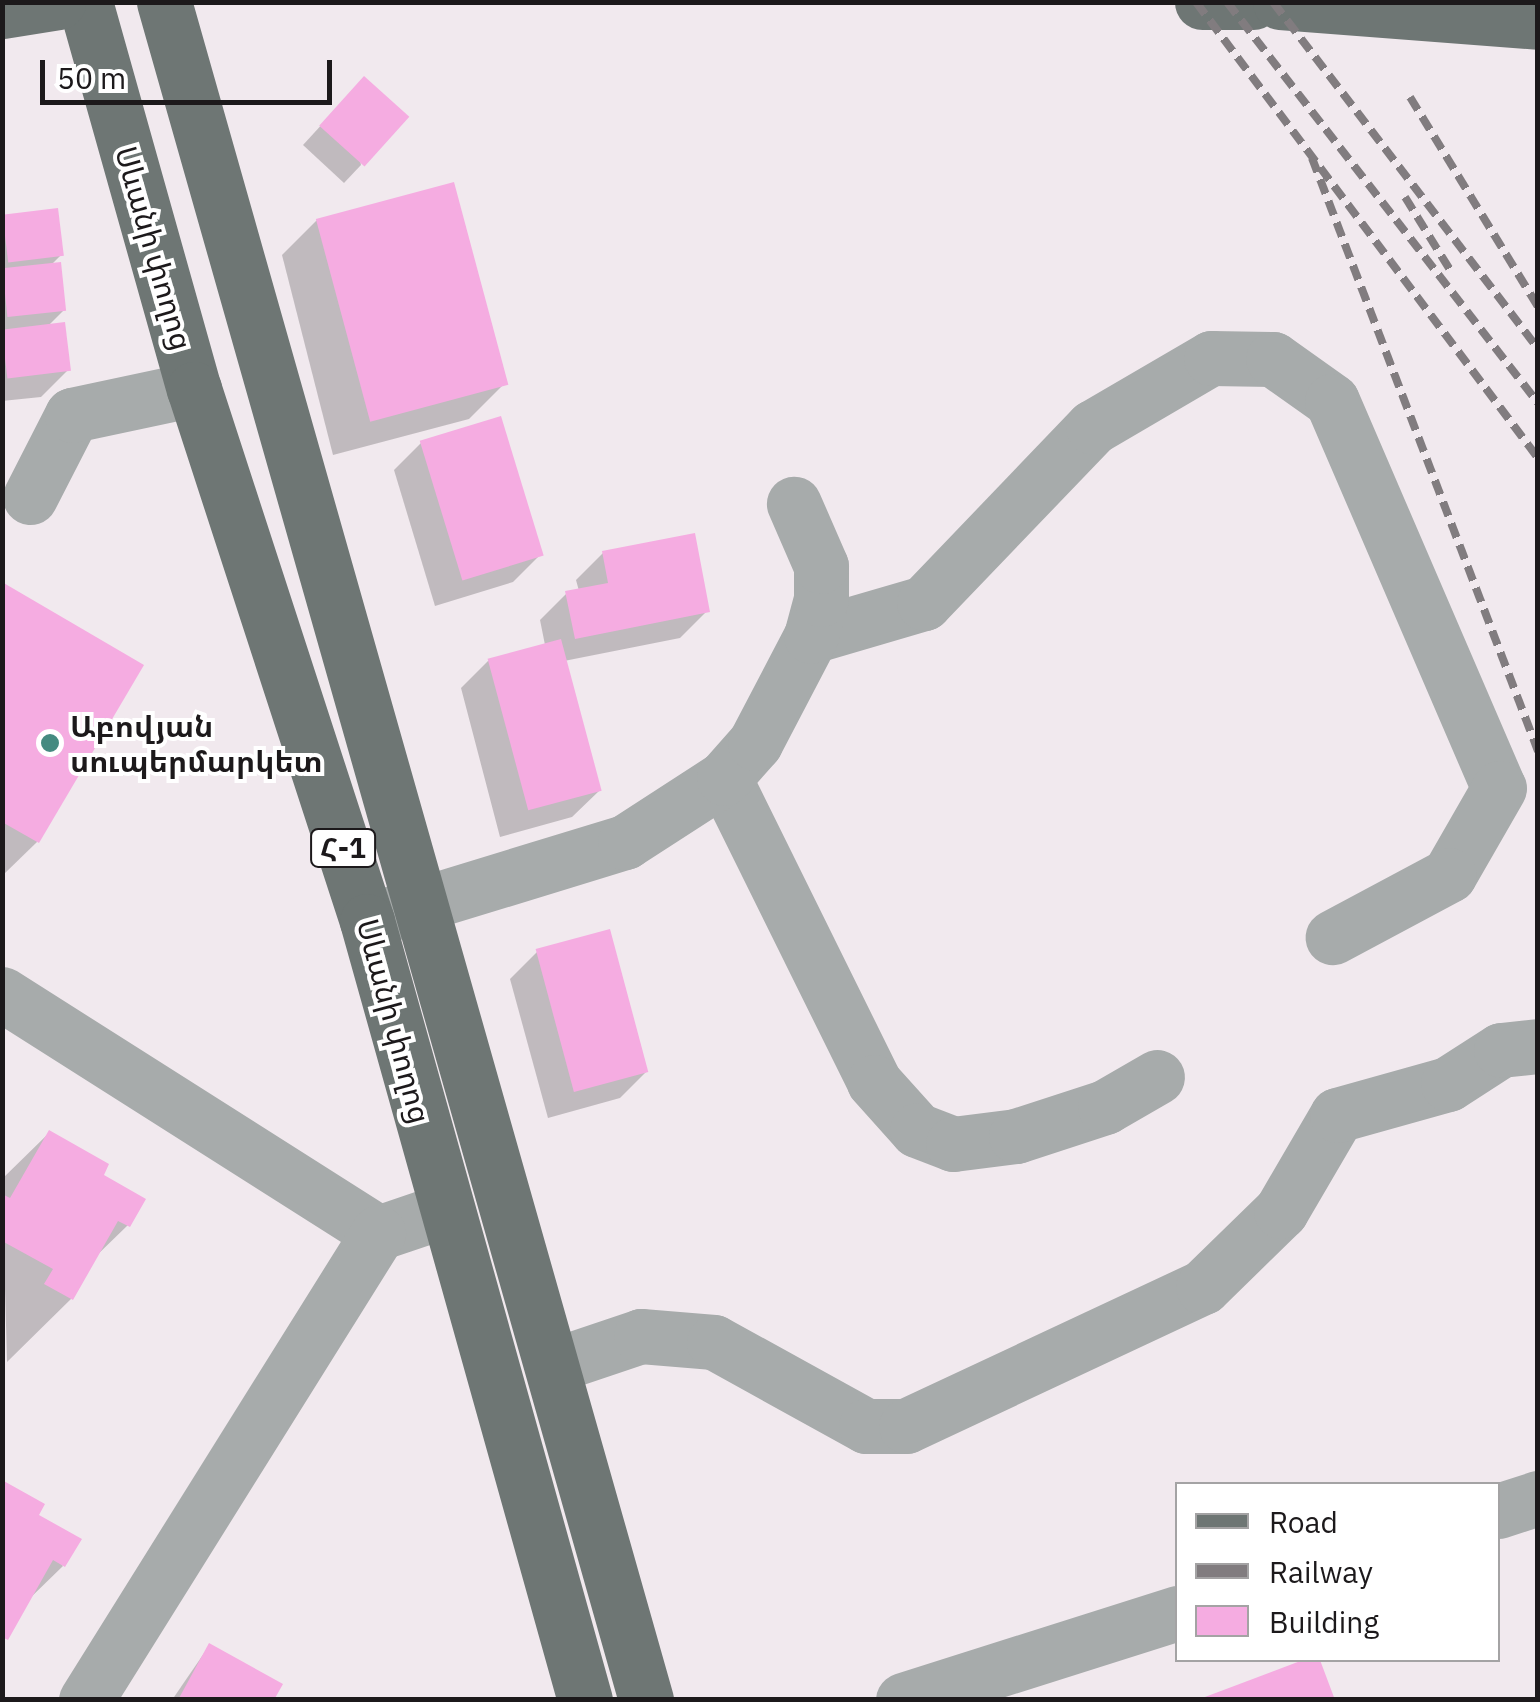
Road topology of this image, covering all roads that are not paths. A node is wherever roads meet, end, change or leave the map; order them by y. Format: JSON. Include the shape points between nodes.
{"nodes":[{"id":1,"x":58,"y":2,"type":"edge"},
{"id":2,"x":84,"y":2,"type":"edge"},
{"id":3,"x":164,"y":2,"type":"edge"},
{"id":4,"x":1202,"y":2,"type":"edge"},
{"id":5,"x":1254,"y":2,"type":"edge"},
{"id":6,"x":1280,"y":2,"type":"edge"},
{"id":7,"x":2,"y":11,"type":"edge"},
{"id":8,"x":1538,"y":22,"type":"edge"},
{"id":9,"x":194,"y":390,"type":"junction"},
{"id":10,"x":30,"y":497,"type":"dead end"},
{"id":11,"x":794,"y":504,"type":"dead end"},
{"id":12,"x":811,"y":636,"type":"junction"},
{"id":13,"x":724,"y":778,"type":"junction"},
{"id":14,"x":392,"y":914,"type":"junction"},
{"id":15,"x":1333,"y":937,"type":"dead end"},
{"id":16,"x":2,"y":994,"type":"edge"},
{"id":17,"x":1538,"y":1046,"type":"edge"},
{"id":18,"x":1157,"y":1077,"type":"dead end"},
{"id":19,"x":446,"y":1210,"type":"junction"},
{"id":20,"x":378,"y":1234,"type":"junction"},
{"id":21,"x":552,"y":1366,"type":"junction"},
{"id":22,"x":1538,"y":1498,"type":"edge"},
{"id":23,"x":1500,"y":1510,"type":"edge"},
{"id":24,"x":1175,"y":1613,"type":"edge"},
{"id":25,"x":86,"y":1700,"type":"edge"},
{"id":26,"x":584,"y":1700,"type":"edge"},
{"id":27,"x":646,"y":1700,"type":"edge"},
{"id":28,"x":903,"y":1700,"type":"edge"}],
"edges":[{"from":1,"to":7,"type":"main road"},
{"from":2,"to":9,"type":"main road","name":"Սևանի փողոց","number":"Հ-1"},
{"from":3,"to":14,"type":"main road","name":"Սևանի փողոց","number":"Հ-1"},
{"from":4,"to":5,"type":"main road"},
{"from":6,"to":8,"type":"main road"},
{"from":9,"to":10,"type":"street","via":[[72,415]]},
{"from":9,"to":14,"type":"main road","name":"Սևանի փողոց","number":"Հ-1"},
{"from":11,"to":12,"type":"street","via":[[820,566]]},
{"from":12,"to":13,"type":"street","via":[[755,743]]},
{"from":12,"to":15,"type":"street","via":[[924,603],[1093,427],[1211,358],[1273,359],[1332,401],[1500,788],[1448,875]]},
{"from":13,"to":14,"type":"street","via":[[625,842]]},
{"from":13,"to":18,"type":"street","via":[[874,1082],[917,1130],[953,1144],[1016,1136],[1106,1108]]},
{"from":14,"to":19,"type":"main road","name":"Սևանի փողոց","number":"Հ-1"},
{"from":14,"to":21,"type":"main road","name":"Սևանի փողոց","number":"Հ-1"},
{"from":16,"to":20,"type":"street"},
{"from":17,"to":21,"type":"street","via":[[1502,1050],[1448,1084],[1337,1115],[1281,1211],[1203,1286],[906,1426],[866,1426],[714,1342],[641,1336]]},
{"from":19,"to":20,"type":"street"},
{"from":19,"to":26,"type":"main road","name":"Սևանի փողոց","number":"Հ-1"},
{"from":20,"to":25,"type":"street"},
{"from":21,"to":27,"type":"main road","name":"Սևանի փողոց","number":"Հ-1"},
{"from":22,"to":23,"type":"street"},
{"from":24,"to":28,"type":"street"}]}
